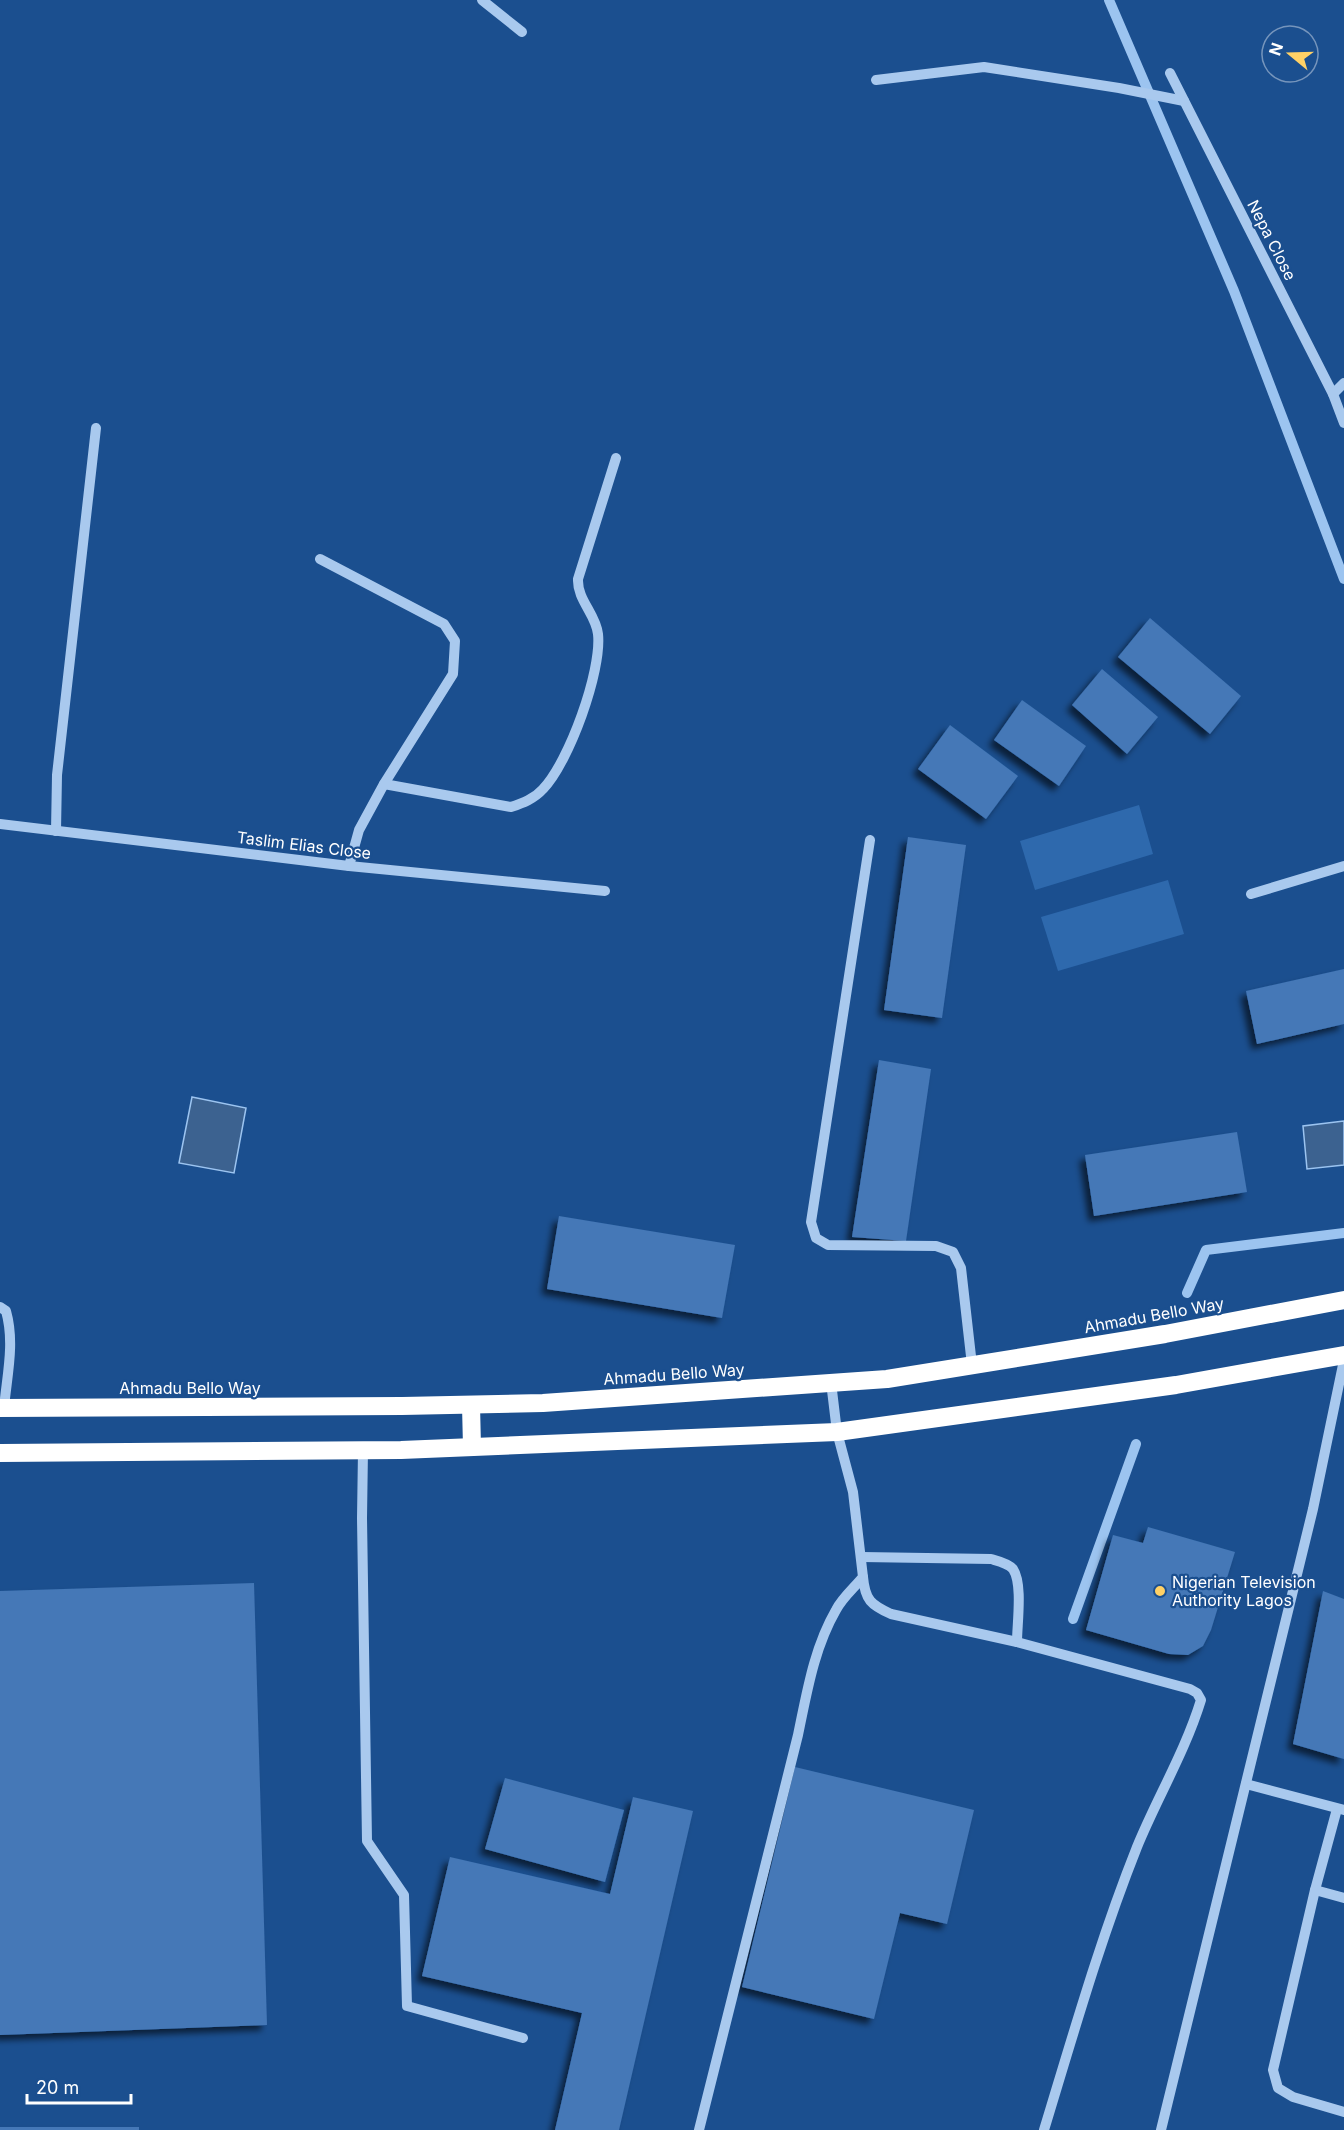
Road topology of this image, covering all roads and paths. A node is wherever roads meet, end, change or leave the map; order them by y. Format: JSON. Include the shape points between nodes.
{"nodes":[{"id":1,"x":482,"y":0,"type":"edge"},
{"id":2,"x":522,"y":32,"type":"dead end"},
{"id":3,"x":1170,"y":73,"type":"dead end"},
{"id":4,"x":876,"y":80,"type":"dead end"},
{"id":5,"x":1184,"y":101,"type":"junction"},
{"id":6,"x":1344,"y":383,"type":"edge"},
{"id":7,"x":1333,"y":394,"type":"junction"},
{"id":8,"x":1344,"y":423,"type":"edge"},
{"id":9,"x":96,"y":428,"type":"dead end"},
{"id":10,"x":616,"y":458,"type":"dead end"},
{"id":11,"x":320,"y":559,"type":"dead end"},
{"id":12,"x":384,"y":784,"type":"junction"},
{"id":13,"x":0,"y":824,"type":"edge"},
{"id":14,"x":56,"y":831,"type":"junction"},
{"id":15,"x":870,"y":840,"type":"dead end"},
{"id":16,"x":349,"y":866,"type":"junction"},
{"id":17,"x":1344,"y":866,"type":"edge"},
{"id":18,"x":605,"y":891,"type":"dead end"},
{"id":19,"x":1251,"y":894,"type":"dead end"},
{"id":20,"x":1344,"y":1299,"type":"edge"},
{"id":21,"x":0,"y":1307,"type":"edge"},
{"id":22,"x":1344,"y":1355,"type":"edge"},
{"id":23,"x":1344,"y":1360,"type":"edge"},
{"id":24,"x":972,"y":1365,"type":"junction"},
{"id":25,"x":831,"y":1382,"type":"junction"},
{"id":26,"x":471,"y":1405,"type":"junction"},
{"id":27,"x":2,"y":1408,"type":"edge"},
{"id":28,"x":837,"y":1432,"type":"junction"},
{"id":29,"x":472,"y":1447,"type":"junction"},
{"id":30,"x":363,"y":1450,"type":"junction"},
{"id":31,"x":0,"y":1453,"type":"edge"},
{"id":32,"x":862,"y":1557,"type":"junction"},
{"id":33,"x":863,"y":1578,"type":"junction"},
{"id":34,"x":1017,"y":1642,"type":"junction"},
{"id":35,"x":1246,"y":1784,"type":"junction"},
{"id":36,"x":1341,"y":1810,"type":"edge"},
{"id":37,"x":1315,"y":1890,"type":"junction"},
{"id":38,"x":1344,"y":1898,"type":"edge"},
{"id":39,"x":523,"y":2038,"type":"dead end"},
{"id":40,"x":1344,"y":2112,"type":"edge"},
{"id":41,"x":699,"y":2130,"type":"edge"},
{"id":42,"x":1044,"y":2130,"type":"edge"},
{"id":43,"x":1161,"y":2130,"type":"edge"}],
"edges":[{"from":1,"to":2,"type":"street"},
{"from":3,"to":5,"type":"street","name":"Nepa Close"},
{"from":4,"to":5,"type":"street","via":[[984,67]]},
{"from":5,"to":7,"type":"street","name":"Nepa Close"},
{"from":6,"to":7,"type":"street"},
{"from":7,"to":8,"type":"street","name":"Nepa Close"},
{"from":9,"to":14,"type":"street","via":[[57,775]]},
{"from":10,"to":12,"type":"street","via":[[577,587],[598,630],[596,669],[570,742],[543,789],[527,802],[511,807]]},
{"from":11,"to":12,"type":"street","via":[[444,624],[455,641],[453,674]]},
{"from":12,"to":16,"type":"street","via":[[359,830]]},
{"from":13,"to":14,"type":"street","name":"Taslim Elias Close"},
{"from":14,"to":16,"type":"street","name":"Taslim Elias Close"},
{"from":15,"to":24,"type":"street","via":[[811,1222],[816,1238],[828,1245],[936,1246],[953,1252],[962,1268]]},
{"from":16,"to":18,"type":"street","name":"Taslim Elias Close"},
{"from":17,"to":19,"type":"street"},
{"from":20,"to":24,"type":"highway","name":"Ahmadu Bello Way","via":[[1165,1334]]},
{"from":21,"to":27,"type":"street","via":[[6,1311],[11,1348]]},
{"from":22,"to":28,"type":"highway","via":[[1176,1384]]},
{"from":23,"to":35,"type":"street","via":[[1313,1509]]},
{"from":24,"to":25,"type":"highway","name":"Ahmadu Bello Way","via":[[887,1379]]},
{"from":25,"to":26,"type":"highway","name":"Ahmadu Bello Way"},
{"from":25,"to":28,"type":"street"},
{"from":26,"to":27,"type":"highway","name":"Ahmadu Bello Way"},
{"from":26,"to":29,"type":"highway"},
{"from":28,"to":29,"type":"highway"},
{"from":28,"to":32,"type":"street","via":[[853,1492]]},
{"from":29,"to":30,"type":"highway"},
{"from":30,"to":31,"type":"highway"},
{"from":30,"to":39,"type":"street","via":[[367,1841],[404,1894],[407,2006]]},
{"from":32,"to":33,"type":"street"},
{"from":32,"to":34,"type":"street","via":[[991,1559],[1004,1563],[1012,1569],[1018,1584]]},
{"from":33,"to":34,"type":"street","via":[[865,1593],[875,1607],[891,1614]]},
{"from":33,"to":41,"type":"street","via":[[837,1607],[811,1671]]},
{"from":34,"to":42,"type":"street","via":[[1190,1689],[1201,1700],[1107,1925]]},
{"from":35,"to":36,"type":"street"},
{"from":35,"to":43,"type":"street"},
{"from":36,"to":37,"type":"street"},
{"from":37,"to":38,"type":"street"},
{"from":37,"to":40,"type":"street","via":[[1273,2070],[1278,2088],[1293,2097]]}]}
